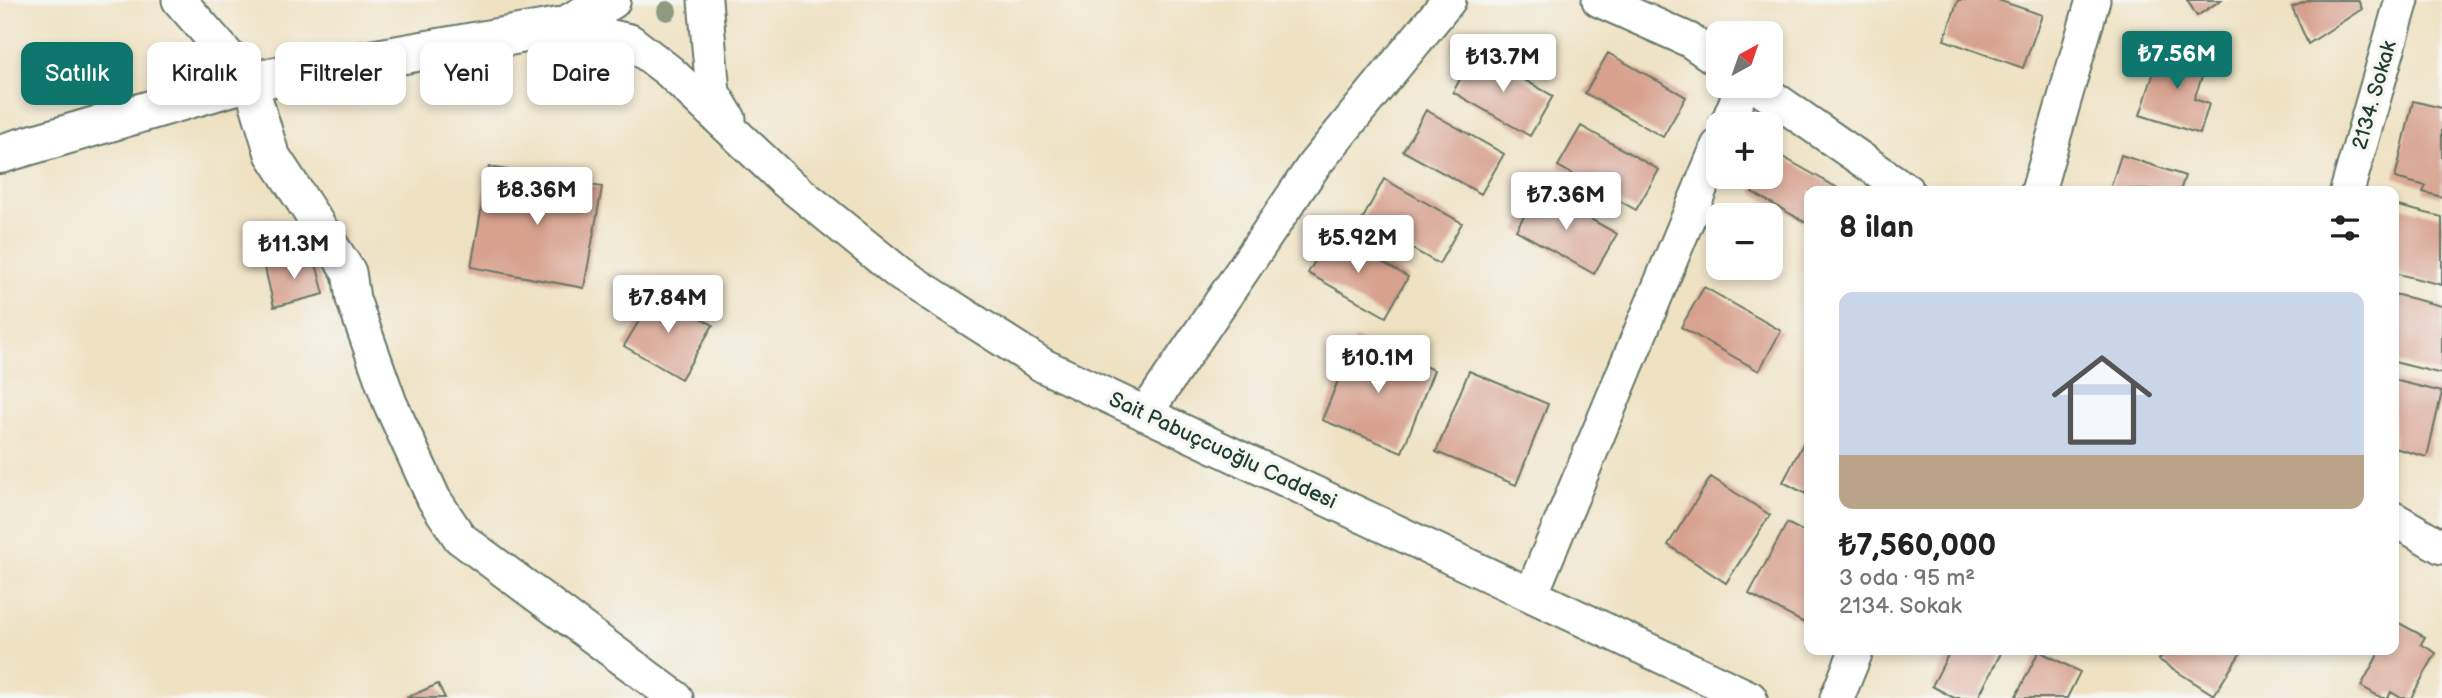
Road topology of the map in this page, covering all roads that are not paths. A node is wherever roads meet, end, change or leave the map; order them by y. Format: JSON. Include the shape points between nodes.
{"nodes":[{"id":1,"x":179,"y":0,"type":"edge"},
{"id":2,"x":611,"y":0,"type":"edge"},
{"id":3,"x":705,"y":0,"type":"edge"},
{"id":4,"x":1449,"y":0,"type":"edge"},
{"id":5,"x":1599,"y":0,"type":"edge"},
{"id":6,"x":2093,"y":0,"type":"edge"},
{"id":7,"x":2402,"y":0,"type":"edge"},
{"id":8,"x":565,"y":26,"type":"junction"},
{"id":9,"x":216,"y":42,"type":"edge"},
{"id":10,"x":1706,"y":52,"type":"edge"},
{"id":11,"x":261,"y":79,"type":"edge"},
{"id":12,"x":1773,"y":98,"type":"edge"},
{"id":13,"x":168,"y":105,"type":"edge"},
{"id":14,"x":257,"y":105,"type":"edge"},
{"id":15,"x":738,"y":135,"type":"junction"},
{"id":16,"x":0,"y":154,"type":"edge"},
{"id":17,"x":1706,"y":175,"type":"edge"},
{"id":18,"x":1900,"y":186,"type":"edge"},
{"id":19,"x":2039,"y":186,"type":"edge"},
{"id":20,"x":2348,"y":186,"type":"edge"},
{"id":21,"x":1145,"y":414,"type":"junction"},
{"id":22,"x":2399,"y":522,"type":"edge"},
{"id":23,"x":2442,"y":547,"type":"edge"},
{"id":24,"x":1531,"y":595,"type":"junction"},
{"id":25,"x":1855,"y":655,"type":"edge"},
{"id":26,"x":676,"y":698,"type":"edge"},
{"id":27,"x":1750,"y":698,"type":"edge"},
{"id":28,"x":1837,"y":698,"type":"edge"}],
"edges":[{"from":1,"to":9,"type":"street"},
{"from":2,"to":8,"type":"street"},
{"from":3,"to":15,"type":"street","via":[[713,93]]},
{"from":4,"to":21,"type":"street","via":[[1314,165]]},
{"from":5,"to":10,"type":"street"},
{"from":6,"to":19,"type":"street"},
{"from":7,"to":20,"type":"street","name":"2134. Sokak"},
{"from":8,"to":11,"type":"street"},
{"from":8,"to":15,"type":"street","via":[[630,41]]},
{"from":12,"to":18,"type":"street"},
{"from":13,"to":16,"type":"street"},
{"from":14,"to":26,"type":"street","via":[[272,154],[349,272],[353,299],[390,403],[434,499],[460,538]]},
{"from":15,"to":21,"type":"street","name":"Sait Pabuçcuoğlu Caddesi","via":[[784,180],[900,274],[1044,366]]},
{"from":17,"to":24,"type":"street"},
{"from":21,"to":24,"type":"street","name":"Sait Pabuçcuoğlu Caddesi"},
{"from":22,"to":23,"type":"street"},
{"from":24,"to":27,"type":"street","name":"Sait Pabuçcuoğlu Caddesi"},
{"from":25,"to":28,"type":"street"}]}
